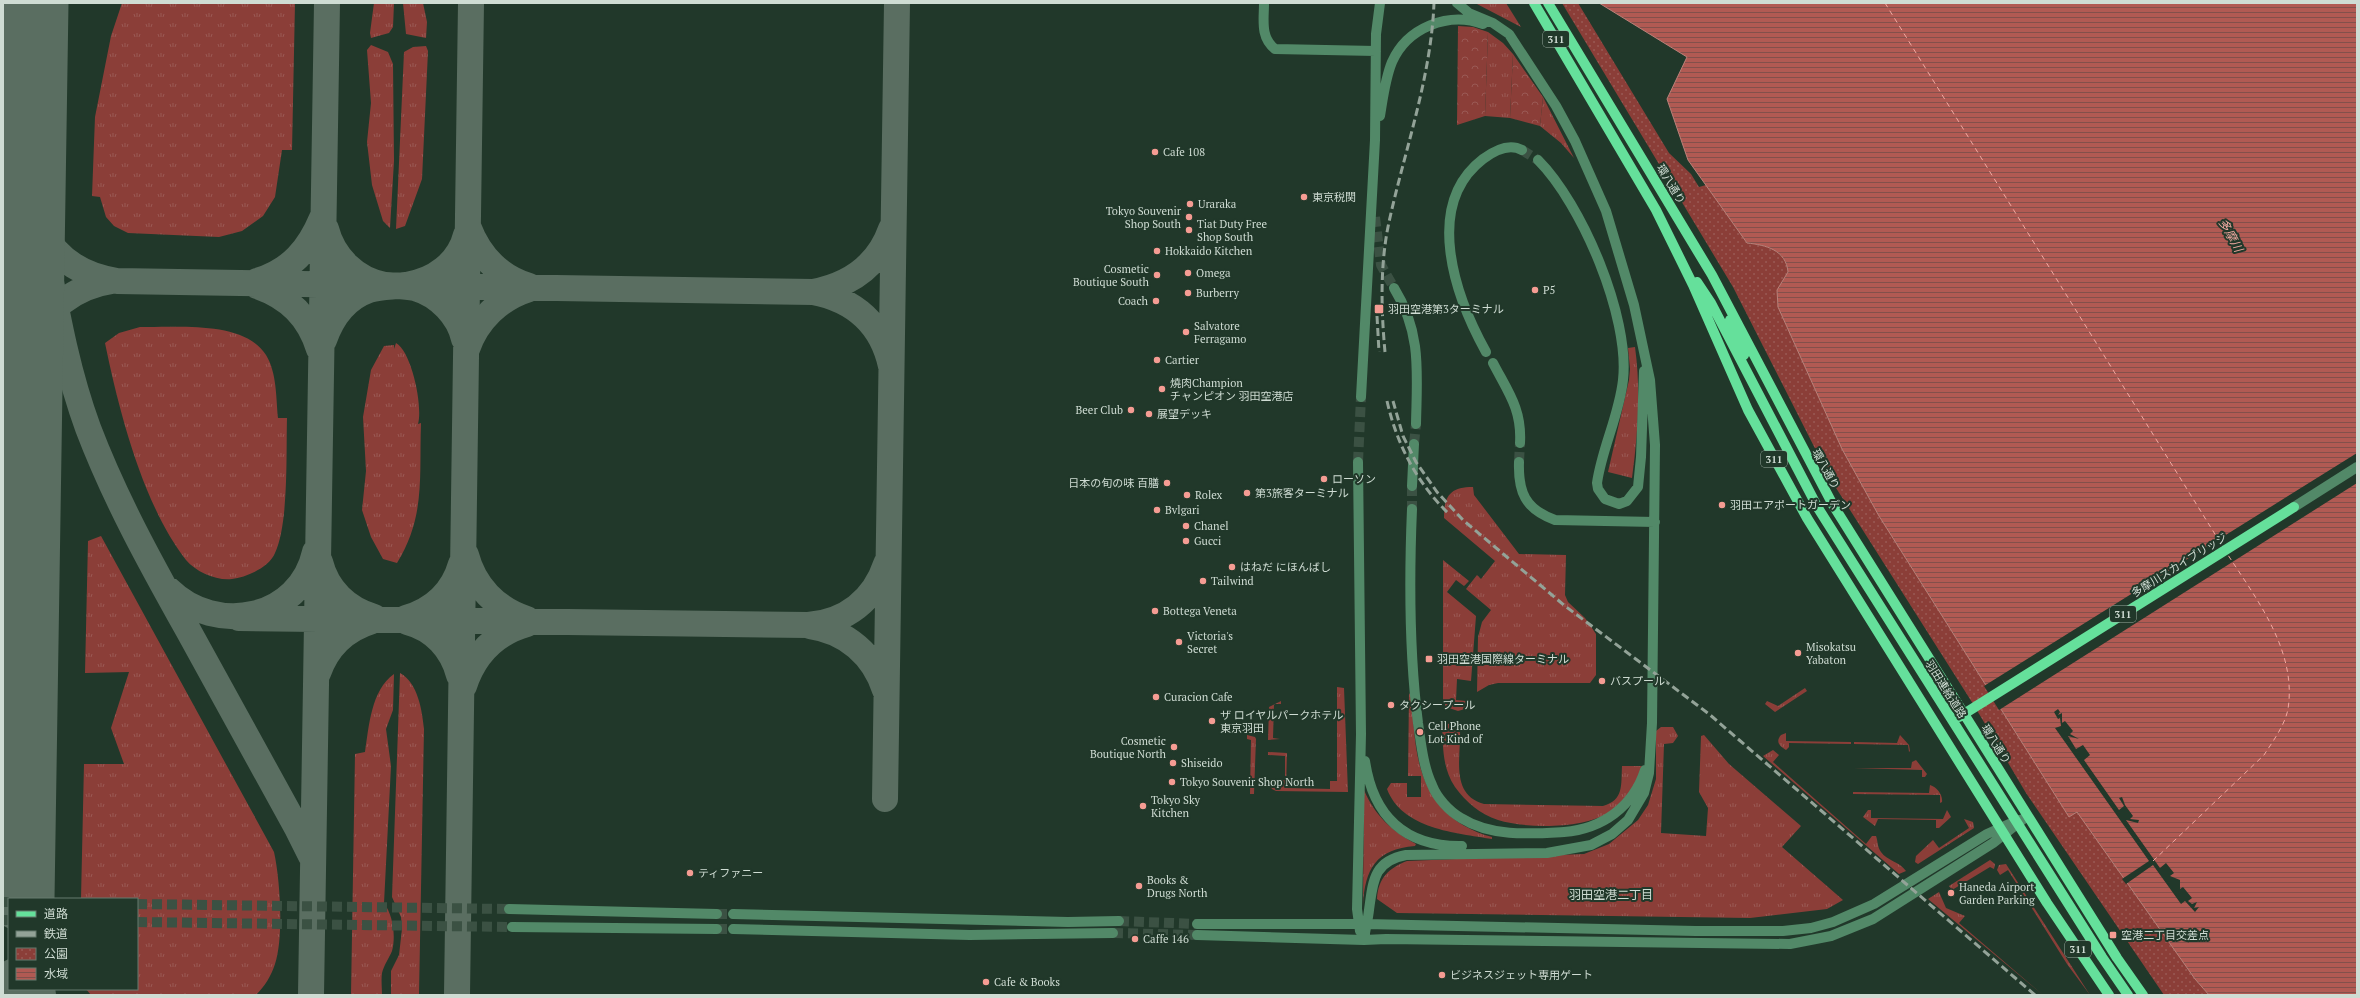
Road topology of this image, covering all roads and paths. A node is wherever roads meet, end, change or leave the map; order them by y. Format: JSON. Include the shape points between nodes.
{"nodes":[{"id":1,"x":1264,"y":3,"type":"edge"},
{"id":2,"x":1380,"y":3,"type":"edge"},
{"id":3,"x":1457,"y":3,"type":"edge"},
{"id":4,"x":1534,"y":3,"type":"edge"},
{"id":5,"x":1548,"y":3,"type":"edge"},
{"id":6,"x":1519,"y":48,"type":"junction"},
{"id":7,"x":1376,"y":51,"type":"junction"},
{"id":8,"x":1375,"y":140,"type":"junction"},
{"id":9,"x":1522,"y":150,"type":"tunnel mouth"},
{"id":10,"x":1538,"y":160,"type":"tunnel mouth"},
{"id":11,"x":1373,"y":196,"type":"junction"},
{"id":12,"x":1375,"y":217,"type":"tunnel mouth"},
{"id":13,"x":1674,"y":245,"type":"junction"},
{"id":14,"x":1712,"y":275,"type":"junction"},
{"id":15,"x":1394,"y":288,"type":"tunnel mouth"},
{"id":16,"x":1486,"y":352,"type":"dead end"},
{"id":17,"x":1645,"y":362,"type":"junction"},
{"id":18,"x":1493,"y":363,"type":"dead end"},
{"id":19,"x":1361,"y":397,"type":"tunnel mouth"},
{"id":20,"x":1766,"y":411,"type":"junction"},
{"id":21,"x":1416,"y":424,"type":"tunnel mouth"},
{"id":22,"x":1520,"y":443,"type":"tunnel mouth"},
{"id":23,"x":1414,"y":444,"type":"tunnel mouth"},
{"id":24,"x":1358,"y":462,"type":"tunnel mouth"},
{"id":25,"x":1519,"y":462,"type":"tunnel mouth"},
{"id":26,"x":2357,"y":467,"type":"edge"},
{"id":27,"x":1412,"y":486,"type":"tunnel mouth"},
{"id":28,"x":2294,"y":507,"type":"joint"},
{"id":29,"x":1412,"y":509,"type":"tunnel mouth"},
{"id":30,"x":1655,"y":522,"type":"junction"},
{"id":31,"x":1952,"y":721,"type":"junction"},
{"id":32,"x":1361,"y":734,"type":"junction"},
{"id":33,"x":1650,"y":755,"type":"junction"},
{"id":34,"x":2027,"y":816,"type":"junction"},
{"id":35,"x":2002,"y":832,"type":"junction"},
{"id":36,"x":1559,"y":849,"type":"junction"},
{"id":37,"x":509,"y":909,"type":"tunnel mouth"},
{"id":38,"x":717,"y":914,"type":"tunnel mouth"},
{"id":39,"x":733,"y":914,"type":"tunnel mouth"},
{"id":40,"x":1119,"y":921,"type":"tunnel mouth"},
{"id":41,"x":1197,"y":924,"type":"tunnel mouth"},
{"id":42,"x":1362,"y":924,"type":"junction"},
{"id":43,"x":512,"y":928,"type":"tunnel mouth"},
{"id":44,"x":717,"y":929,"type":"tunnel mouth"},
{"id":45,"x":733,"y":929,"type":"tunnel mouth"},
{"id":46,"x":1113,"y":934,"type":"tunnel mouth"},
{"id":47,"x":1197,"y":935,"type":"tunnel mouth"},
{"id":48,"x":1364,"y":940,"type":"junction"},
{"id":49,"x":2109,"y":995,"type":"edge"},
{"id":50,"x":2128,"y":995,"type":"edge"},
{"id":51,"x":2143,"y":995,"type":"edge"}],
"edges":[{"from":1,"to":7,"type":"street","via":[[1264,35],[1268,44],[1275,49]]},
{"from":2,"to":7,"type":"street"},
{"from":3,"to":6,"type":"street","via":[[1469,12],[1501,27]]},
{"from":4,"to":13,"type":"main road","number":"311","via":[[1609,128]]},
{"from":5,"to":14,"type":"main road","name":"環八通り","number":"311"},
{"from":6,"to":8,"type":"street","via":[[1494,30],[1473,21],[1452,20],[1430,24],[1421,29],[1404,44],[1391,64]]},
{"from":6,"to":17,"type":"street","via":[[1556,106],[1598,192],[1624,271]]},
{"from":7,"to":8,"type":"street"},
{"from":8,"to":11,"type":"street"},
{"from":9,"to":16,"type":"street","via":[[1506,147],[1486,156],[1472,168],[1458,187],[1449,212],[1449,233],[1456,279],[1472,327]]},
{"from":10,"to":17,"type":"street","via":[[1560,185],[1574,208],[1605,277],[1618,327],[1623,379],[1597,483],[1601,494],[1612,503],[1627,501],[1638,487]]},
{"from":11,"to":12,"type":"street"},
{"from":11,"to":19,"type":"street"},
{"from":13,"to":20,"type":"main road","via":[[1711,303]]},
{"from":13,"to":35,"type":"main road","number":"311","via":[[1748,410],[1777,466]]},
{"from":14,"to":20,"type":"main road"},
{"from":14,"to":34,"type":"main road","name":"環八通り","number":"311","via":[[1819,482]]},
{"from":15,"to":21,"type":"street","via":[[1408,314],[1416,347]]},
{"from":17,"to":30,"type":"street","via":[[1650,380],[1654,423]]},
{"from":18,"to":22,"type":"street","via":[[1517,409],[1521,424]]},
{"from":20,"to":31,"type":"main road","name":"羽田連絡道路","number":"311","via":[[1818,508]]},
{"from":23,"to":27,"type":"street"},
{"from":24,"to":32,"type":"street"},
{"from":25,"to":30,"type":"street","via":[[1519,480],[1526,500],[1547,517],[1555,520]]},
{"from":26,"to":28,"type":"street","name":"多摩川スカイブリッジ"},
{"from":28,"to":31,"type":"main road","name":"多摩川スカイブリッジ","number":"311"},
{"from":29,"to":33,"type":"street","via":[[1411,613],[1416,704],[1428,776],[1447,807],[1461,818],[1492,831],[1562,832],[1586,828],[1608,818],[1626,803],[1640,782]]},
{"from":30,"to":33,"type":"street"},
{"from":31,"to":50,"type":"main road","name":"羽田連絡道路","number":"311"},
{"from":32,"to":36,"type":"street","via":[[1367,774],[1374,796],[1392,822],[1409,835],[1441,845]]},
{"from":32,"to":42,"type":"street"},
{"from":33,"to":36,"type":"street","via":[[1644,793],[1628,820],[1601,841],[1580,848]]},
{"from":34,"to":35,"type":"street"},
{"from":34,"to":51,"type":"main road","name":"環八通り","number":"311"},
{"from":35,"to":42,"type":"street","via":[[1987,834],[1874,904],[1833,922],[1811,928],[1783,931],[1696,932]]},
{"from":35,"to":48,"type":"street","via":[[1873,919],[1831,936],[1810,940],[1769,945]]},
{"from":35,"to":49,"type":"main road","number":"311"},
{"from":36,"to":42,"type":"street","via":[[1547,852],[1400,856],[1383,866],[1373,880]]},
{"from":37,"to":38,"type":"street"},
{"from":39,"to":40,"type":"street"},
{"from":41,"to":42,"type":"street"},
{"from":42,"to":48,"type":"street"},
{"from":43,"to":44,"type":"street"},
{"from":45,"to":46,"type":"street"},
{"from":47,"to":48,"type":"street"}]}
